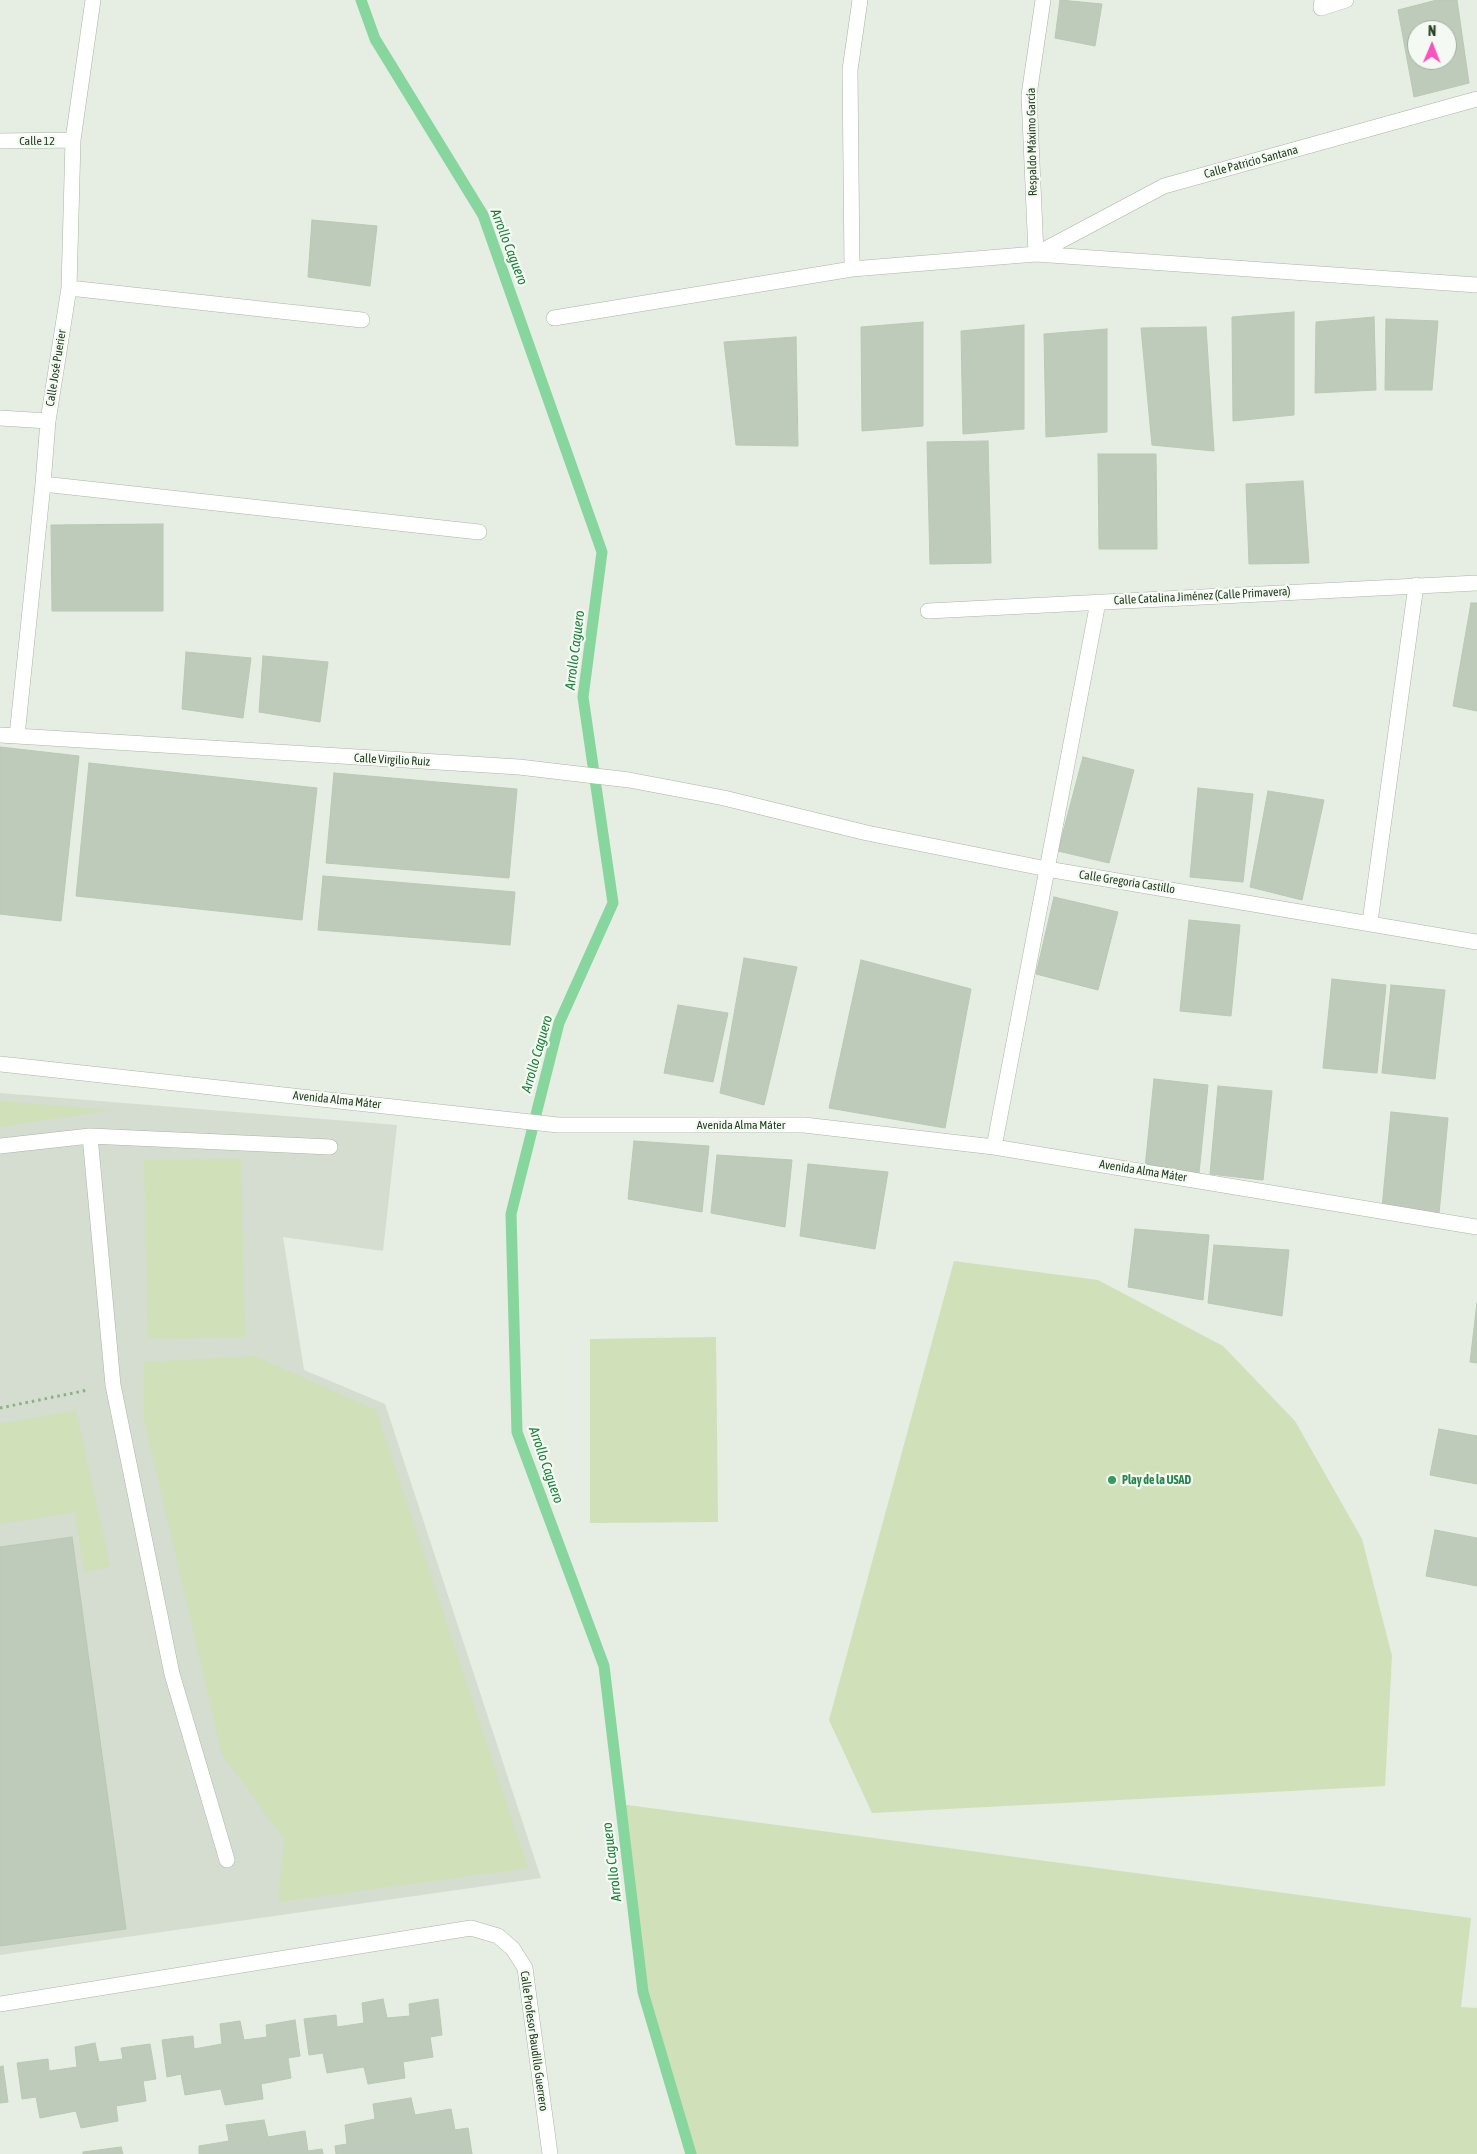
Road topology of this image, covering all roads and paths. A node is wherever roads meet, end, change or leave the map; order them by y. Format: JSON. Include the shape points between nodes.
{"nodes":[{"id":1,"x":93,"y":0,"type":"edge"},
{"id":2,"x":860,"y":0,"type":"edge"},
{"id":3,"x":1043,"y":0,"type":"edge"},
{"id":4,"x":1346,"y":0,"type":"edge"},
{"id":5,"x":1321,"y":4,"type":"edge"},
{"id":6,"x":1477,"y":99,"type":"edge"},
{"id":7,"x":74,"y":140,"type":"junction"},
{"id":8,"x":0,"y":141,"type":"edge"},
{"id":9,"x":1036,"y":254,"type":"junction"},
{"id":10,"x":852,"y":269,"type":"junction"},
{"id":11,"x":1477,"y":285,"type":"edge"},
{"id":12,"x":68,"y":288,"type":"junction"},
{"id":13,"x":554,"y":318,"type":"dead end"},
{"id":14,"x":362,"y":320,"type":"dead end"},
{"id":15,"x":0,"y":418,"type":"edge"},
{"id":16,"x":48,"y":421,"type":"junction"},
{"id":17,"x":43,"y":484,"type":"junction"},
{"id":18,"x":479,"y":532,"type":"dead end"},
{"id":19,"x":1477,"y":583,"type":"edge"},
{"id":20,"x":1416,"y":585,"type":"junction"},
{"id":21,"x":1098,"y":602,"type":"junction"},
{"id":22,"x":928,"y":611,"type":"dead end"},
{"id":23,"x":0,"y":735,"type":"edge"},
{"id":24,"x":16,"y":736,"type":"junction"},
{"id":25,"x":780,"y":812,"type":"joint"},
{"id":26,"x":1047,"y":869,"type":"junction"},
{"id":27,"x":1370,"y":922,"type":"junction"},
{"id":28,"x":1477,"y":942,"type":"edge"},
{"id":29,"x":0,"y":1064,"type":"edge"},
{"id":30,"x":90,"y":1136,"type":"junction"},
{"id":31,"x":0,"y":1146,"type":"edge"},
{"id":32,"x":330,"y":1146,"type":"dead end"},
{"id":33,"x":994,"y":1147,"type":"junction"},
{"id":34,"x":1477,"y":1226,"type":"edge"},
{"id":35,"x":113,"y":1385,"type":"junction"},
{"id":36,"x":0,"y":1408,"type":"edge"},
{"id":37,"x":228,"y":1860,"type":"dead end"},
{"id":38,"x":0,"y":2004,"type":"edge"},
{"id":39,"x":550,"y":2154,"type":"edge"}],
"edges":[{"from":1,"to":7,"type":"street","name":"Calle José Puerier"},
{"from":2,"to":10,"type":"street","via":[[850,70]]},
{"from":3,"to":9,"type":"street","name":"Respaldo Máximo García","via":[[1029,95]]},
{"from":4,"to":5,"type":"street"},
{"from":6,"to":9,"type":"street","name":"Calle Patricio Santana","via":[[1164,186]]},
{"from":7,"to":8,"type":"street","name":"Calle 12"},
{"from":7,"to":12,"type":"street","name":"Calle José Puerier"},
{"from":9,"to":10,"type":"street"},
{"from":9,"to":11,"type":"street"},
{"from":10,"to":13,"type":"street"},
{"from":12,"to":14,"type":"street"},
{"from":12,"to":16,"type":"street","name":"Calle José Puerier"},
{"from":15,"to":16,"type":"street"},
{"from":16,"to":17,"type":"street","name":"Calle José Puerier"},
{"from":17,"to":18,"type":"street"},
{"from":17,"to":24,"type":"street","name":"Calle José Puerier"},
{"from":19,"to":20,"type":"street","name":"Calle Catalina Jiménez (Calle Primavera)"},
{"from":20,"to":21,"type":"street","name":"Calle Catalina Jiménez (Calle Primavera)"},
{"from":20,"to":27,"type":"street"},
{"from":21,"to":22,"type":"street","name":"Calle Catalina Jiménez (Calle Primavera)"},
{"from":21,"to":26,"type":"street"},
{"from":23,"to":24,"type":"street","name":"Calle Virgilio Ruiz"},
{"from":24,"to":25,"type":"street","name":"Calle Virgilio Ruiz","via":[[519,767],[629,780]]},
{"from":25,"to":26,"type":"street","name":"Calle Gregoria Castillo"},
{"from":26,"to":27,"type":"street","name":"Calle Gregoria Castillo"},
{"from":26,"to":33,"type":"street"},
{"from":27,"to":28,"type":"street","name":"Calle Gregoria Castillo"},
{"from":29,"to":33,"type":"street","name":"Avenida Alma Máter","via":[[558,1125],[804,1125]]},
{"from":30,"to":31,"type":"street"},
{"from":30,"to":32,"type":"street"},
{"from":30,"to":35,"type":"street"},
{"from":33,"to":34,"type":"street","name":"Avenida Alma Máter"},
{"from":35,"to":36,"type":"path"},
{"from":35,"to":37,"type":"street","via":[[172,1674]]},
{"from":38,"to":39,"type":"street","name":"Calle Profesor Baudillo Guerrero","via":[[471,1928],[498,1936],[513,1948],[526,1968]]}]}
